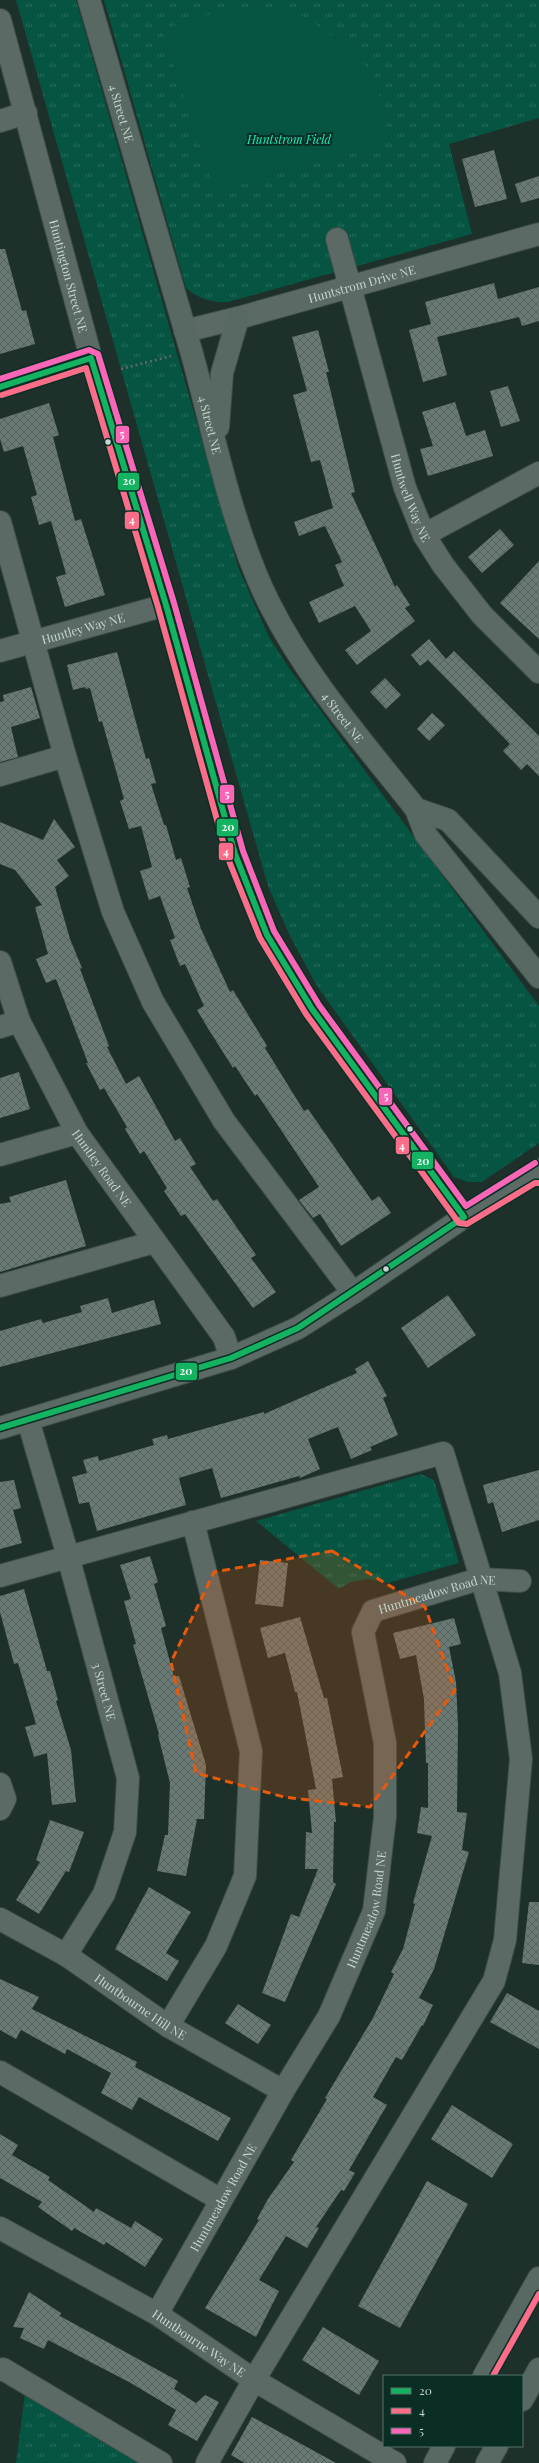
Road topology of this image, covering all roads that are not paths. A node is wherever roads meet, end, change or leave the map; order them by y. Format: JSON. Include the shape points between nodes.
{"nodes":[{"id":1,"x":89,"y":0,"type":"edge"},
{"id":2,"x":0,"y":20,"type":"edge"},
{"id":3,"x":26,"y":114,"type":"junction"},
{"id":4,"x":0,"y":121,"type":"edge"},
{"id":5,"x":539,"y":234,"type":"edge"},
{"id":6,"x":337,"y":239,"type":"dead end"},
{"id":7,"x":350,"y":286,"type":"junction"},
{"id":8,"x":238,"y":318,"type":"junction"},
{"id":9,"x":185,"y":331,"type":"junction"},
{"id":10,"x":91,"y":358,"type":"junction"},
{"id":11,"x":0,"y":387,"type":"edge"},
{"id":12,"x":218,"y":455,"type":"junction"},
{"id":13,"x":539,"y":473,"type":"edge"},
{"id":14,"x":0,"y":524,"type":"edge"},
{"id":15,"x":424,"y":535,"type":"junction"},
{"id":16,"x":166,"y":605,"type":"junction"},
{"id":17,"x":33,"y":642,"type":"junction"},
{"id":18,"x":0,"y":651,"type":"edge"},
{"id":19,"x":539,"y":672,"type":"edge"},
{"id":20,"x":65,"y":756,"type":"junction"},
{"id":21,"x":0,"y":775,"type":"edge"},
{"id":22,"x":416,"y":809,"type":"junction"},
{"id":23,"x":539,"y":917,"type":"edge"},
{"id":24,"x":0,"y":962,"type":"edge"},
{"id":25,"x":539,"y":977,"type":"edge"},
{"id":26,"x":9,"y":1024,"type":"edge"},
{"id":27,"x":77,"y":1134,"type":"junction"},
{"id":28,"x":0,"y":1155,"type":"edge"},
{"id":29,"x":537,"y":1173,"type":"edge"},
{"id":30,"x":464,"y":1217,"type":"junction"},
{"id":31,"x":154,"y":1242,"type":"junction"},
{"id":32,"x":0,"y":1286,"type":"edge"},
{"id":33,"x":353,"y":1293,"type":"junction"},
{"id":34,"x":231,"y":1358,"type":"junction"},
{"id":35,"x":28,"y":1420,"type":"junction"},
{"id":36,"x":0,"y":1428,"type":"edge"},
{"id":37,"x":193,"y":1522,"type":"junction"},
{"id":38,"x":68,"y":1556,"type":"junction"},
{"id":39,"x":0,"y":1576,"type":"edge"},
{"id":40,"x":480,"y":1579,"type":"junction"},
{"id":41,"x":520,"y":1581,"type":"dead end"},
{"id":42,"x":0,"y":1784,"type":"edge"},
{"id":43,"x":0,"y":1809,"type":"edge"},
{"id":44,"x":0,"y":1919,"type":"edge"},
{"id":45,"x":66,"y":1955,"type":"junction"},
{"id":46,"x":168,"y":2026,"type":"junction"},
{"id":47,"x":0,"y":2072,"type":"edge"},
{"id":48,"x":283,"y":2091,"type":"junction"},
{"id":49,"x":221,"y":2200,"type":"junction"},
{"id":50,"x":0,"y":2228,"type":"edge"},
{"id":51,"x":539,"y":2278,"type":"edge"},
{"id":52,"x":157,"y":2314,"type":"junction"},
{"id":53,"x":539,"y":2369,"type":"edge"},
{"id":54,"x":0,"y":2370,"type":"edge"},
{"id":55,"x":485,"y":2375,"type":"edge"},
{"id":56,"x":254,"y":2380,"type":"junction"},
{"id":57,"x":523,"y":2398,"type":"edge"},
{"id":58,"x":443,"y":2447,"type":"edge"},
{"id":59,"x":496,"y":2447,"type":"edge"},
{"id":60,"x":161,"y":2463,"type":"edge"},
{"id":61,"x":207,"y":2463,"type":"edge"},
{"id":62,"x":395,"y":2463,"type":"edge"},
{"id":63,"x":435,"y":2463,"type":"edge"},
{"id":64,"x":487,"y":2463,"type":"edge"}],
"edges":[{"from":1,"to":9,"type":"main road","name":"4 Street NE"},
{"from":2,"to":3,"type":"street","name":"Huntington Street NE"},
{"from":3,"to":4,"type":"street"},
{"from":3,"to":10,"type":"street","name":"Huntington Street NE"},
{"from":5,"to":7,"type":"street","name":"Huntstrom Drive NE"},
{"from":6,"to":7,"type":"street","name":"Huntwell Way NE"},
{"from":7,"to":8,"type":"street","name":"Huntstrom Drive NE"},
{"from":7,"to":15,"type":"street","name":"Huntwell Way NE","via":[[405,488]]},
{"from":8,"to":9,"type":"street","name":"Huntstrom Drive NE"},
{"from":8,"to":12,"type":"main road","via":[[222,373]]},
{"from":9,"to":12,"type":"main road","name":"4 Street NE"},
{"from":10,"to":11,"type":"street"},
{"from":10,"to":16,"type":"street","name":"Huntington Street NE"},
{"from":12,"to":22,"type":"main road","name":"4 Street NE","via":[[245,542],[269,602],[304,664]]},
{"from":13,"to":15,"type":"street"},
{"from":14,"to":17,"type":"street"},
{"from":15,"to":19,"type":"street","name":"Huntwell Way NE","via":[[443,565],[482,615]]},
{"from":16,"to":17,"type":"street","name":"Huntley Way NE"},
{"from":16,"to":30,"type":"street","name":"Huntington Street NE","via":[[235,854],[267,935],[312,1009]]},
{"from":17,"to":18,"type":"street","name":"Huntley Way NE"},
{"from":17,"to":20,"type":"street"},
{"from":20,"to":21,"type":"street"},
{"from":20,"to":33,"type":"street","via":[[113,912],[153,1002],[224,1121]]},
{"from":22,"to":23,"type":"main road","via":[[448,820]]},
{"from":22,"to":25,"type":"main road","name":"4 Street NE","via":[[426,835]]},
{"from":24,"to":26,"type":"street","name":"Huntley Road NE"},
{"from":26,"to":27,"type":"street","name":"Huntley Road NE"},
{"from":27,"to":28,"type":"street"},
{"from":27,"to":31,"type":"street","name":"Huntley Road NE"},
{"from":29,"to":30,"type":"street"},
{"from":30,"to":33,"type":"street"},
{"from":31,"to":32,"type":"street"},
{"from":31,"to":34,"type":"street","name":"Huntley Road NE","via":[[224,1338]]},
{"from":33,"to":34,"type":"street","via":[[298,1328]]},
{"from":34,"to":35,"type":"street"},
{"from":35,"to":36,"type":"street"},
{"from":35,"to":38,"type":"street","name":"3 Street NE"},
{"from":37,"to":38,"type":"street"},
{"from":37,"to":40,"type":"street","via":[[443,1453]]},
{"from":37,"to":46,"type":"street","via":[[251,1751],[246,1869],[216,1946]]},
{"from":38,"to":39,"type":"street"},
{"from":38,"to":45,"type":"street","name":"3 Street NE","via":[[128,1778],[125,1832],[104,1894]]},
{"from":40,"to":41,"type":"street","name":"Huntmeadow Road NE"},
{"from":40,"to":48,"type":"street","name":"Huntmeadow Road NE","via":[[373,1611],[363,1632],[385,1743],[385,1817],[374,1912],[329,2016]]},
{"from":40,"to":56,"type":"street","via":[[510,1673],[521,1759],[505,1940],[494,1981]]},
{"from":42,"to":43,"type":"street","via":[[5,1799]]},
{"from":44,"to":45,"type":"street","name":"Huntbourne Hill NE"},
{"from":45,"to":46,"type":"street","name":"Huntbourne Hill NE"},
{"from":46,"to":48,"type":"street","name":"Huntbourne Hill NE"},
{"from":47,"to":49,"type":"street"},
{"from":48,"to":49,"type":"street","name":"Huntmeadow Road NE"},
{"from":49,"to":52,"type":"street","name":"Huntmeadow Road NE"},
{"from":50,"to":52,"type":"street","name":"Huntbourne Way NE"},
{"from":51,"to":55,"type":"main road"},
{"from":52,"to":56,"type":"street","name":"Huntbourne Way NE"},
{"from":53,"to":57,"type":"main road"},
{"from":54,"to":60,"type":"street","via":[[3,2369]]},
{"from":56,"to":61,"type":"street"},
{"from":56,"to":62,"type":"street","name":"Huntbourne Way NE"},
{"from":58,"to":63,"type":"main road"},
{"from":59,"to":64,"type":"main road"}]}
